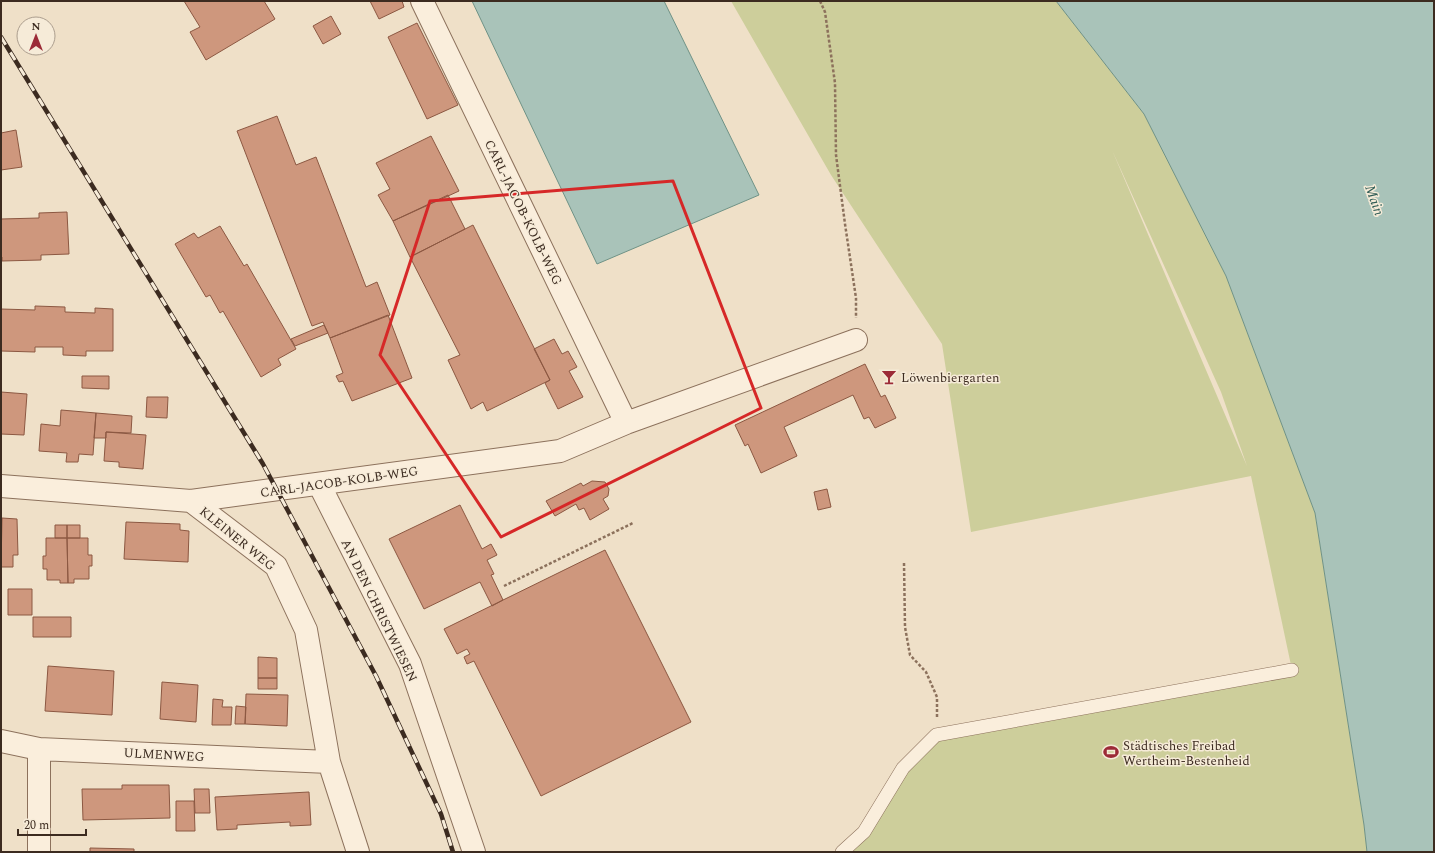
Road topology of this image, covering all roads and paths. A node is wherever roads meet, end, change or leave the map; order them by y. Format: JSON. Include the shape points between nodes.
{"nodes":[{"id":1,"x":422,"y":1,"type":"edge"},
{"id":2,"x":820,"y":1,"type":"edge"},
{"id":3,"x":856,"y":340,"type":"joint"},
{"id":4,"x":626,"y":423,"type":"junction"},
{"id":5,"x":319,"y":484,"type":"junction"},
{"id":6,"x":1,"y":486,"type":"edge"},
{"id":7,"x":191,"y":501,"type":"junction"},
{"id":8,"x":633,"y":523,"type":"dead end"},
{"id":9,"x":904,"y":563,"type":"dead end"},
{"id":10,"x":504,"y":586,"type":"dead end"},
{"id":11,"x":1292,"y":670,"type":"dead end"},
{"id":12,"x":936,"y":735,"type":"junction"},
{"id":13,"x":1,"y":741,"type":"edge"},
{"id":14,"x":39,"y":749,"type":"junction"},
{"id":15,"x":329,"y":762,"type":"junction"},
{"id":16,"x":39,"y":852,"type":"edge"},
{"id":17,"x":358,"y":852,"type":"edge"},
{"id":18,"x":474,"y":852,"type":"edge"},
{"id":19,"x":842,"y":852,"type":"edge"}],
"edges":[{"from":1,"to":4,"type":"street","name":"CARL-JACOB-KOLB-WEG"},
{"from":2,"to":3,"type":"path","via":[[825,12],[835,83],[836,155],[856,298]]},
{"from":3,"to":4,"type":"street","name":"CARL-JACOB-KOLB-WEG"},
{"from":4,"to":5,"type":"street","name":"CARL-JACOB-KOLB-WEG","via":[[560,451]]},
{"from":5,"to":7,"type":"street","name":"CARL-JACOB-KOLB-WEG"},
{"from":5,"to":18,"type":"street","name":"AN DEN CHRISTWIESEN","via":[[410,664]]},
{"from":6,"to":7,"type":"street","name":"KLEINER WEG"},
{"from":7,"to":15,"type":"street","name":"KLEINER WEG","via":[[276,566],[306,630]]},
{"from":8,"to":10,"type":"path"},
{"from":9,"to":12,"type":"path","via":[[905,627],[910,655],[926,672],[937,697]]},
{"from":11,"to":12,"type":"lane"},
{"from":12,"to":19,"type":"lane","via":[[903,768],[864,832]]},
{"from":13,"to":14,"type":"street","name":"ULMENWEG"},
{"from":14,"to":15,"type":"street","name":"ULMENWEG"},
{"from":14,"to":16,"type":"street"},
{"from":15,"to":17,"type":"street","name":"KLEINER WEG"}]}
